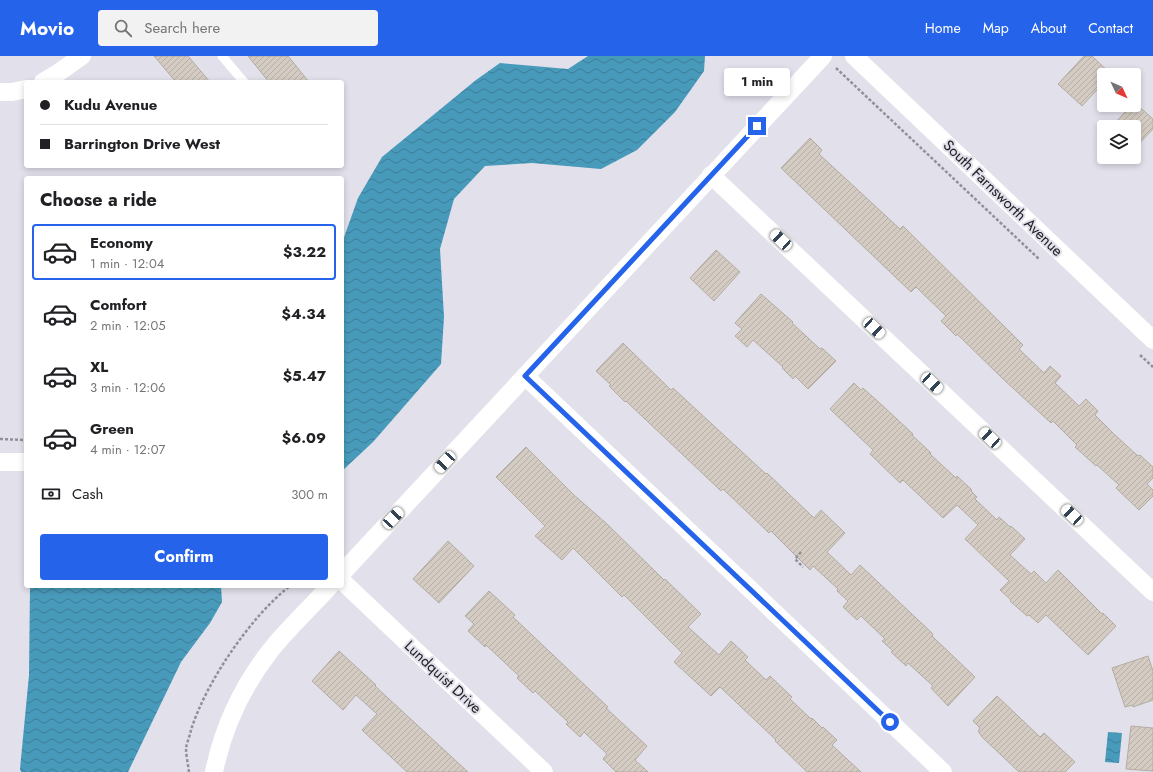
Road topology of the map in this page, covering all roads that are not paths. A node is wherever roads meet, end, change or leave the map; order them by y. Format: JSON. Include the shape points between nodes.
{"nodes":[{"id":1,"x":82,"y":56,"type":"edge"},
{"id":2,"x":222,"y":56,"type":"edge"},
{"id":3,"x":823,"y":56,"type":"edge"},
{"id":4,"x":854,"y":56,"type":"edge"},
{"id":5,"x":46,"y":80,"type":"edge"},
{"id":6,"x":242,"y":80,"type":"edge"},
{"id":7,"x":24,"y":89,"type":"edge"},
{"id":8,"x":0,"y":92,"type":"edge"},
{"id":9,"x":711,"y":175,"type":"junction"},
{"id":10,"x":1153,"y":340,"type":"edge"},
{"id":11,"x":525,"y":376,"type":"junction"},
{"id":12,"x":0,"y":462,"type":"edge"},
{"id":13,"x":24,"y":462,"type":"edge"},
{"id":14,"x":344,"y":571,"type":"edge"},
{"id":15,"x":344,"y":583,"type":"edge"},
{"id":16,"x":328,"y":588,"type":"edge"},
{"id":17,"x":1153,"y":592,"type":"edge"},
{"id":18,"x":214,"y":772,"type":"edge"},
{"id":19,"x":544,"y":772,"type":"edge"},
{"id":20,"x":943,"y":772,"type":"edge"}],
"edges":[{"from":1,"to":5,"type":"street"},
{"from":2,"to":6,"type":"lane"},
{"from":3,"to":9,"type":"street"},
{"from":4,"to":10,"type":"street","name":"South Farnsworth Avenue"},
{"from":7,"to":8,"type":"street"},
{"from":9,"to":11,"type":"street"},
{"from":9,"to":17,"type":"street"},
{"from":11,"to":14,"type":"street"},
{"from":11,"to":20,"type":"street"},
{"from":12,"to":13,"type":"street"},
{"from":15,"to":19,"type":"street","name":"Lundquist Drive"},
{"from":16,"to":18,"type":"street","via":[[270,651],[244,689],[228,724]]}]}
